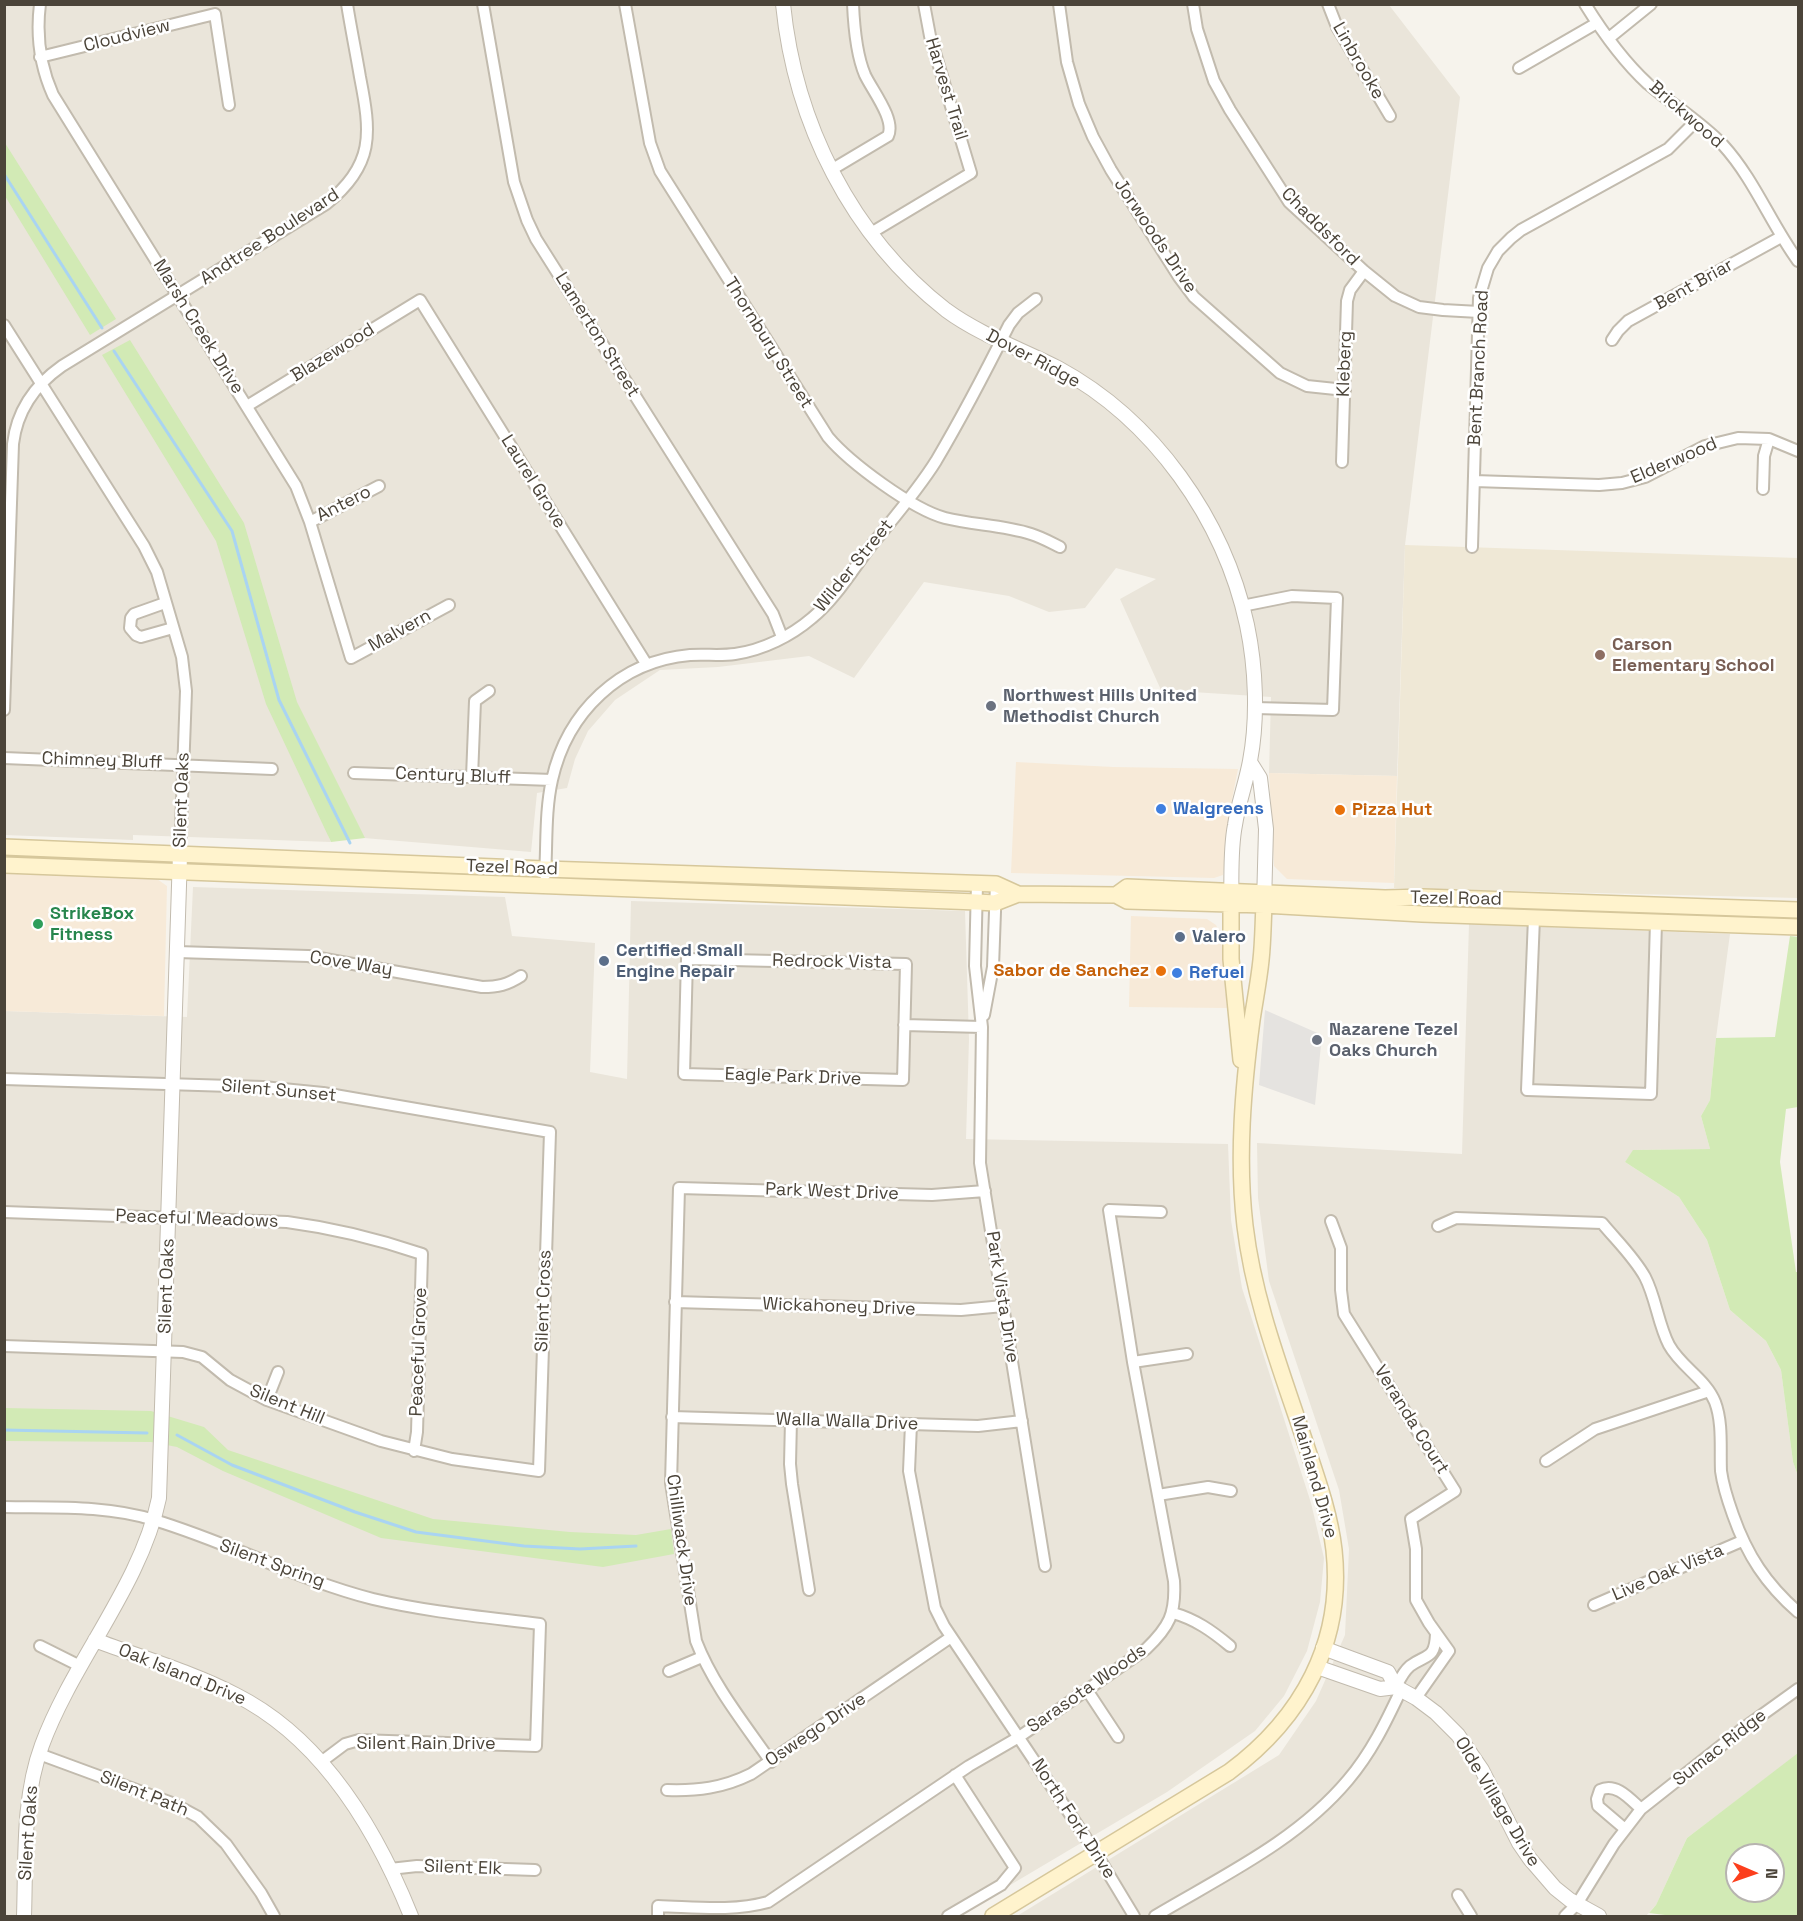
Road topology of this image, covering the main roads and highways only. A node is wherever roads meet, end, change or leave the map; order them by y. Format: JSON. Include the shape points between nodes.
{"nodes":[{"id":1,"x":4,"y":847,"type":"edge"},
{"id":2,"x":4,"y":865,"type":"edge"},
{"id":3,"x":1018,"y":894,"type":"junction"},
{"id":4,"x":1231,"y":897,"type":"junction"},
{"id":5,"x":1264,"y":898,"type":"junction"},
{"id":6,"x":1798,"y":910,"type":"edge"},
{"id":7,"x":1798,"y":927,"type":"edge"},
{"id":8,"x":1243,"y":1093,"type":"junction"},
{"id":9,"x":993,"y":1917,"type":"edge"}],
"edges":[{"from":1,"to":3,"type":"main road","name":"Tezel Road","via":[[996,884]]},
{"from":2,"to":3,"type":"main road","name":"Tezel Road","via":[[995,903]]},
{"from":3,"to":4,"type":"main road","name":"Tezel Road","via":[[1116,894],[1127,901]]},
{"from":4,"to":5,"type":"main road","name":"Tezel Road"},
{"from":4,"to":8,"type":"main road","name":"Mainland Drive","via":[[1231,959]]},
{"from":5,"to":6,"type":"main road","name":"Tezel Road","via":[[1423,897]]},
{"from":5,"to":7,"type":"main road","name":"Tezel Road","via":[[1534,918]]},
{"from":5,"to":8,"type":"main road","name":"Mainland Drive","via":[[1261,960]]},
{"from":8,"to":9,"type":"main road","name":"Mainland Drive","via":[[1242,1196],[1252,1274],[1325,1504],[1334,1547],[1334,1598],[1323,1648],[1296,1705],[1262,1746],[1229,1772]]}]}
